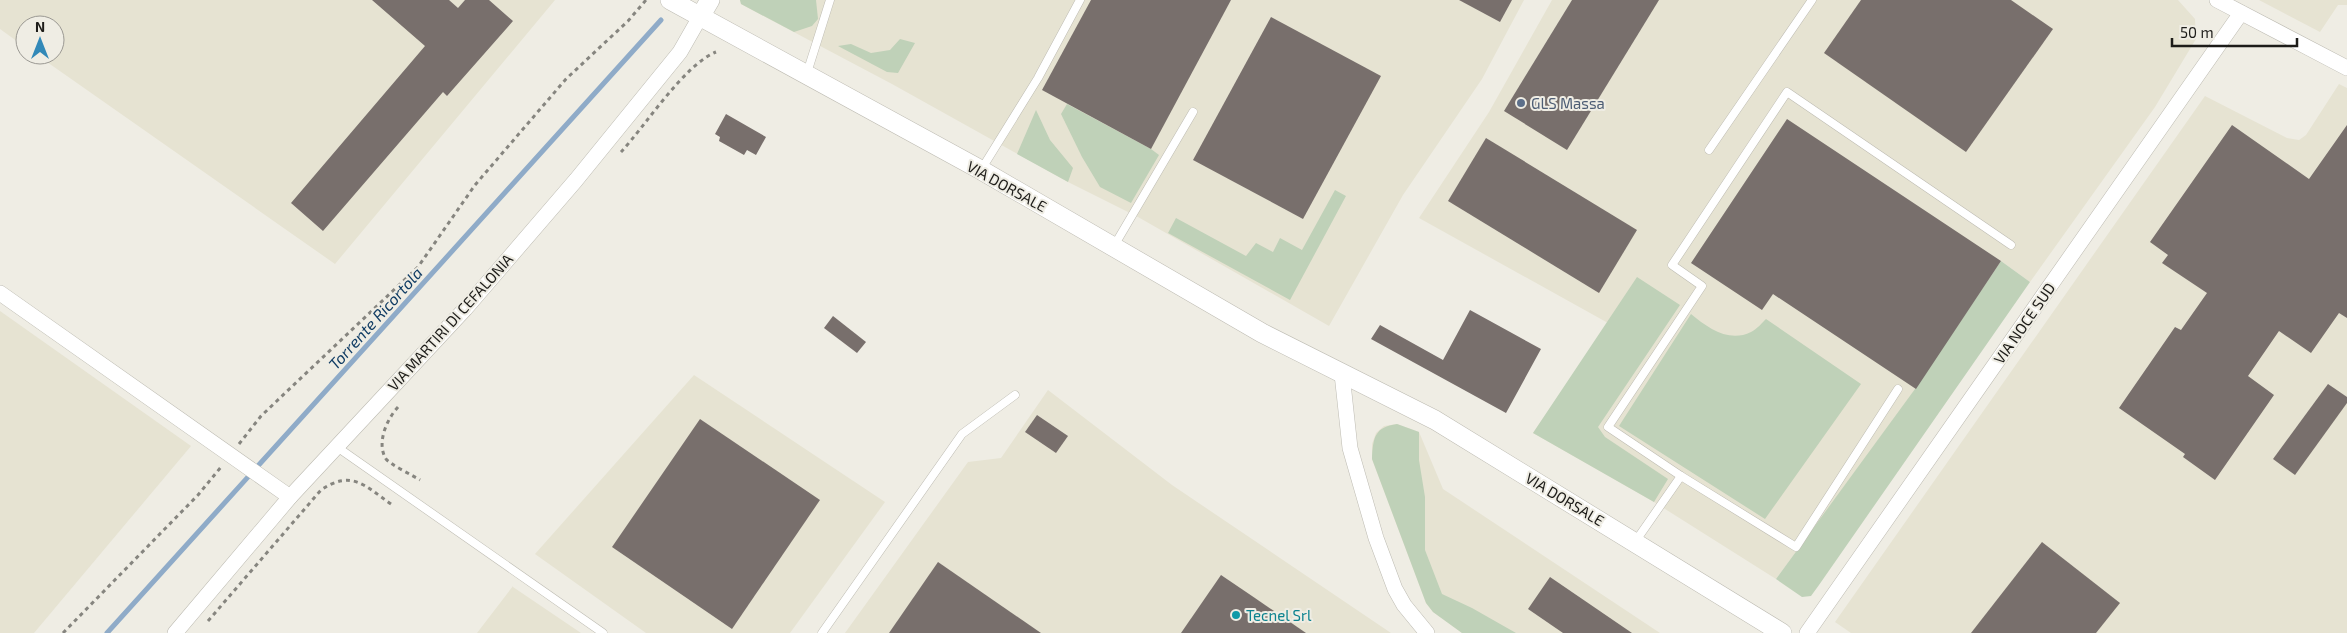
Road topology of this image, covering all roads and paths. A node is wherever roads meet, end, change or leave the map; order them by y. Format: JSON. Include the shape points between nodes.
{"nodes":[{"id":1,"x":646,"y":0,"type":"edge"},
{"id":2,"x":670,"y":0,"type":"edge"},
{"id":3,"x":710,"y":0,"type":"edge"},
{"id":4,"x":830,"y":0,"type":"edge"},
{"id":5,"x":1080,"y":0,"type":"edge"},
{"id":6,"x":1812,"y":0,"type":"edge"},
{"id":7,"x":2217,"y":0,"type":"edge"},
{"id":8,"x":2241,"y":13,"type":"junction"},
{"id":9,"x":700,"y":17,"type":"junction"},
{"id":10,"x":716,"y":52,"type":"dead end"},
{"id":11,"x":2347,"y":68,"type":"edge"},
{"id":12,"x":806,"y":75,"type":"junction"},
{"id":13,"x":1193,"y":112,"type":"dead end"},
{"id":14,"x":1709,"y":150,"type":"dead end"},
{"id":15,"x":619,"y":154,"type":"dead end"},
{"id":16,"x":980,"y":170,"type":"junction"},
{"id":17,"x":2011,"y":244,"type":"dead end"},
{"id":18,"x":1114,"y":246,"type":"junction"},
{"id":19,"x":0,"y":293,"type":"edge"},
{"id":20,"x":1342,"y":374,"type":"junction"},
{"id":21,"x":1898,"y":389,"type":"dead end"},
{"id":22,"x":1015,"y":395,"type":"dead end"},
{"id":23,"x":404,"y":399,"type":"dead end"},
{"id":24,"x":337,"y":447,"type":"junction"},
{"id":25,"x":235,"y":457,"type":"junction"},
{"id":26,"x":1681,"y":476,"type":"junction"},
{"id":27,"x":420,"y":480,"type":"dead end"},
{"id":28,"x":372,"y":489,"type":"dead end"},
{"id":29,"x":290,"y":497,"type":"junction"},
{"id":30,"x":391,"y":504,"type":"dead end"},
{"id":31,"x":1635,"y":542,"type":"junction"},
{"id":32,"x":63,"y":633,"type":"edge"},
{"id":33,"x":175,"y":633,"type":"edge"},
{"id":34,"x":603,"y":633,"type":"edge"},
{"id":35,"x":822,"y":633,"type":"edge"},
{"id":36,"x":1427,"y":633,"type":"edge"},
{"id":37,"x":1782,"y":633,"type":"edge"},
{"id":38,"x":1807,"y":633,"type":"edge"}],
"edges":[{"from":1,"to":25,"type":"path","via":[[559,87],[475,185],[418,267],[261,416]]},
{"from":2,"to":9,"type":"street","name":"VIA DORSALE"},
{"from":3,"to":9,"type":"street","name":"VIA MARTIRI DI CEFALONIA"},
{"from":4,"to":12,"type":"lane"},
{"from":5,"to":16,"type":"lane","via":[[1038,78]]},
{"from":6,"to":14,"type":"lane"},
{"from":7,"to":8,"type":"street"},
{"from":8,"to":11,"type":"street"},
{"from":8,"to":38,"type":"street","name":"VIA NOCE SUD"},
{"from":9,"to":12,"type":"street","name":"VIA DORSALE"},
{"from":9,"to":24,"type":"street","name":"VIA MARTIRI DI CEFALONIA","via":[[680,52],[576,180],[464,309]]},
{"from":10,"to":15,"type":"path","via":[[705,56],[691,69]]},
{"from":12,"to":16,"type":"street","name":"VIA DORSALE"},
{"from":13,"to":18,"type":"lane"},
{"from":16,"to":18,"type":"street","name":"VIA DORSALE"},
{"from":17,"to":26,"type":"lane","via":[[1787,92],[1672,265],[1702,286],[1608,428]]},
{"from":18,"to":20,"type":"street","name":"VIA DORSALE","via":[[1262,332]]},
{"from":19,"to":25,"type":"street"},
{"from":20,"to":31,"type":"street","name":"VIA DORSALE","via":[[1435,420]]},
{"from":20,"to":36,"type":"street","via":[[1350,448],[1376,538],[1395,589]]},
{"from":21,"to":26,"type":"lane","via":[[1796,547]]},
{"from":22,"to":35,"type":"lane","via":[[962,434]]},
{"from":23,"to":27,"type":"path","via":[[388,420],[382,446],[387,460]]},
{"from":24,"to":29,"type":"street","name":"VIA MARTIRI DI CEFALONIA"},
{"from":24,"to":34,"type":"lane"},
{"from":25,"to":29,"type":"street"},
{"from":25,"to":32,"type":"path"},
{"from":26,"to":31,"type":"lane"},
{"from":28,"to":30,"type":"path","via":[[354,480],[343,479],[330,484],[317,494],[203,626],[321,490],[334,482],[348,479],[358,481]]},
{"from":29,"to":33,"type":"street","name":"VIA MARTIRI DI CEFALONIA"},
{"from":31,"to":37,"type":"street","name":"VIA DORSALE"}]}
